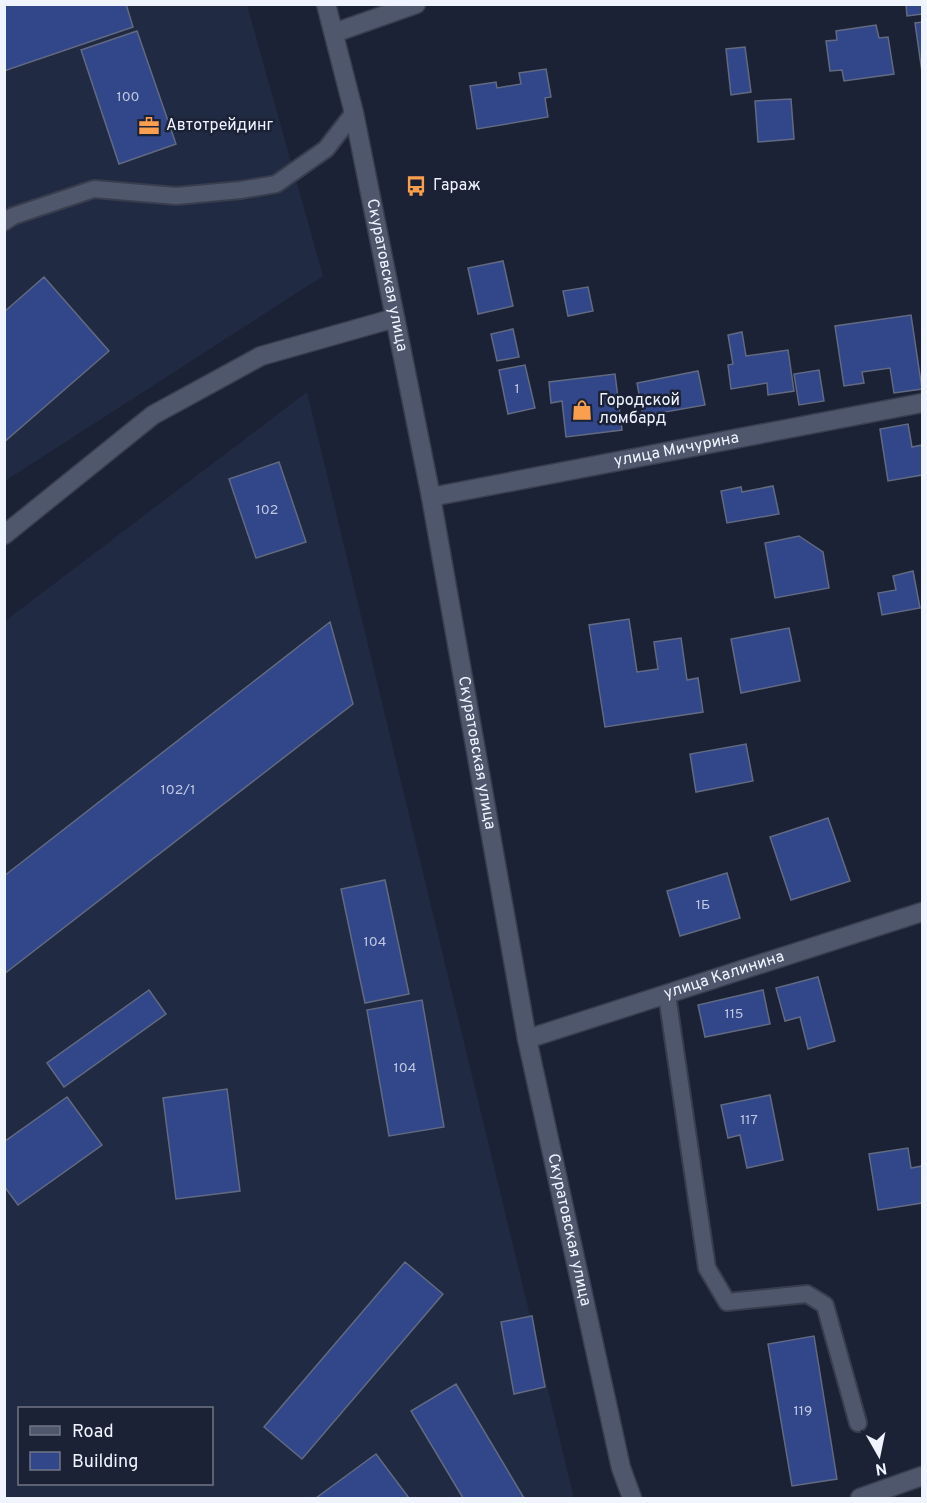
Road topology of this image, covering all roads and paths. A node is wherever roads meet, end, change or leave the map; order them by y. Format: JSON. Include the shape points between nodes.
{"nodes":[{"id":1,"x":326,"y":4,"type":"edge"},
{"id":2,"x":416,"y":4,"type":"edge"},
{"id":3,"x":334,"y":33,"type":"junction"},
{"id":4,"x":354,"y":113,"type":"junction"},
{"id":5,"x":4,"y":222,"type":"edge"},
{"id":6,"x":395,"y":318,"type":"junction"},
{"id":7,"x":922,"y":403,"type":"edge"},
{"id":8,"x":431,"y":497,"type":"junction"},
{"id":9,"x":4,"y":536,"type":"edge"},
{"id":10,"x":922,"y":912,"type":"edge"},
{"id":11,"x":667,"y":995,"type":"junction"},
{"id":12,"x":527,"y":1039,"type":"junction"},
{"id":13,"x":858,"y":1423,"type":"dead end"},
{"id":14,"x":922,"y":1476,"type":"edge"},
{"id":15,"x":632,"y":1498,"type":"edge"},
{"id":16,"x":860,"y":1498,"type":"edge"}],
"edges":[{"from":1,"to":3,"type":"street","name":"Скуратовская улица"},
{"from":2,"to":3,"type":"street"},
{"from":3,"to":4,"type":"street","name":"Скуратовская улица"},
{"from":4,"to":5,"type":"lane","via":[[326,149],[276,183],[176,195],[94,189]]},
{"from":4,"to":6,"type":"street","name":"Скуратовская улица"},
{"from":6,"to":8,"type":"street","name":"Скуратовская улица"},
{"from":6,"to":9,"type":"street","via":[[261,356],[153,415]]},
{"from":7,"to":8,"type":"street","name":"улица Мичурина"},
{"from":8,"to":12,"type":"street","name":"Скуратовская улица"},
{"from":10,"to":11,"type":"street","name":"улица Калинина"},
{"from":11,"to":12,"type":"street","name":"улица Калинина"},
{"from":11,"to":13,"type":"lane","via":[[707,1268],[727,1302],[807,1294],[825,1305]]},
{"from":12,"to":15,"type":"street","name":"Скуратовская улица","via":[[621,1468]]},
{"from":14,"to":16,"type":"street"}]}
